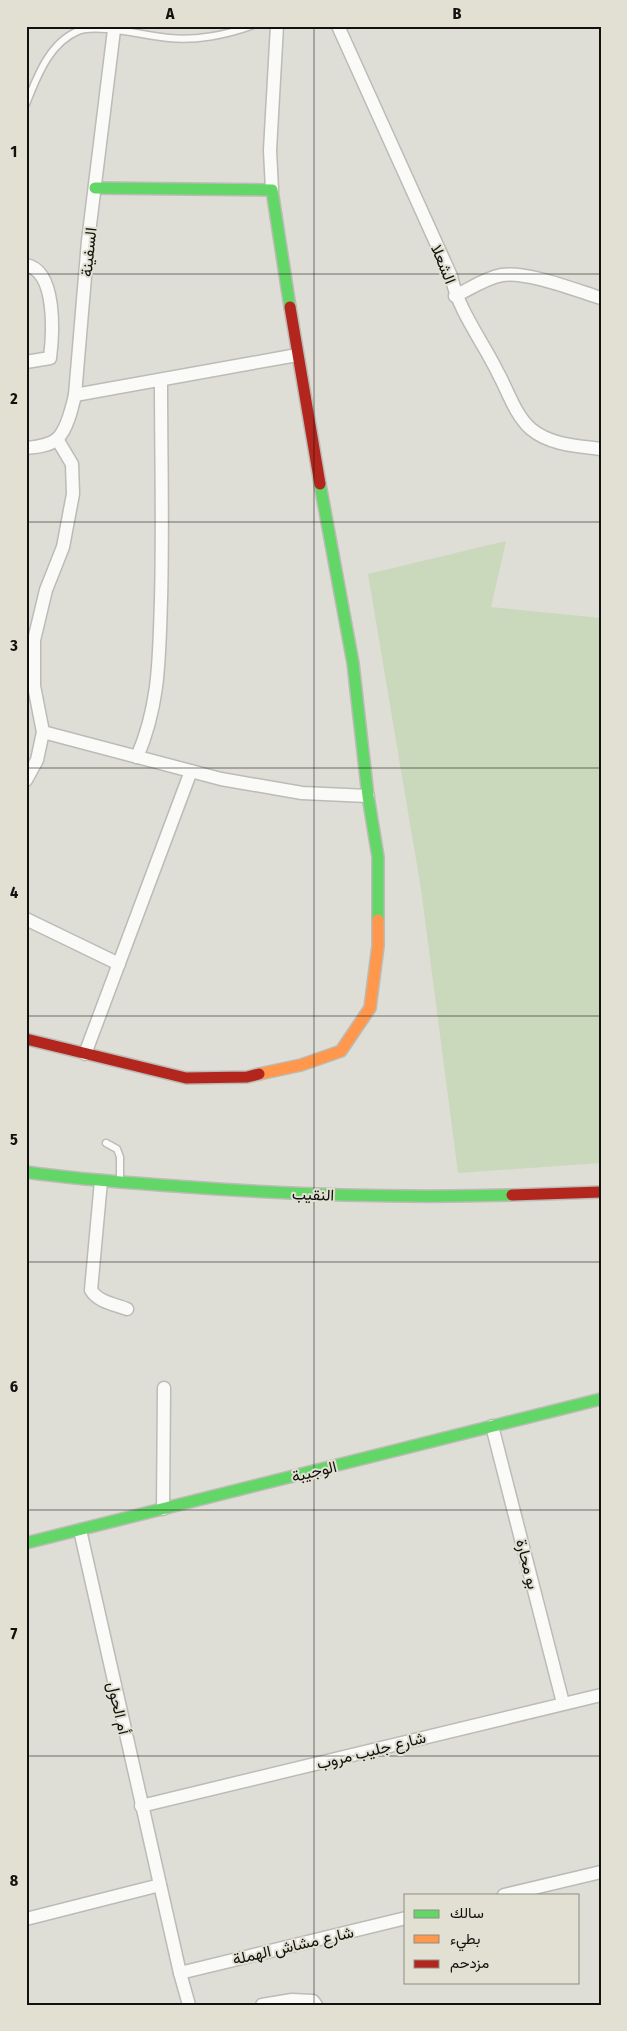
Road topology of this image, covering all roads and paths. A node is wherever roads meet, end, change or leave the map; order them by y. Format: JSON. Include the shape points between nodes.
{"nodes":[{"id":1,"x":251,"y":26,"type":"edge"},
{"id":2,"x":277,"y":26,"type":"edge"},
{"id":3,"x":338,"y":26,"type":"edge"},
{"id":4,"x":114,"y":30,"type":"junction"},
{"id":5,"x":27,"y":99,"type":"edge"},
{"id":6,"x":95,"y":188,"type":"junction"},
{"id":7,"x":272,"y":190,"type":"junction"},
{"id":8,"x":26,"y":266,"type":"edge"},
{"id":9,"x":455,"y":296,"type":"junction"},
{"id":10,"x":601,"y":298,"type":"edge"},
{"id":11,"x":297,"y":355,"type":"junction"},
{"id":12,"x":26,"y":362,"type":"edge"},
{"id":13,"x":161,"y":380,"type":"junction"},
{"id":14,"x":75,"y":395,"type":"junction"},
{"id":15,"x":57,"y":439,"type":"junction"},
{"id":16,"x":26,"y":448,"type":"edge"},
{"id":17,"x":601,"y":449,"type":"edge"},
{"id":18,"x":43,"y":732,"type":"junction"},
{"id":19,"x":137,"y":757,"type":"junction"},
{"id":20,"x":191,"y":771,"type":"junction"},
{"id":21,"x":26,"y":780,"type":"edge"},
{"id":22,"x":368,"y":796,"type":"junction"},
{"id":23,"x":26,"y":919,"type":"edge"},
{"id":24,"x":119,"y":964,"type":"junction"},
{"id":25,"x":26,"y":1039,"type":"edge"},
{"id":26,"x":85,"y":1054,"type":"junction"},
{"id":27,"x":106,"y":1143,"type":"dead end"},
{"id":28,"x":26,"y":1172,"type":"edge"},
{"id":29,"x":101,"y":1181,"type":"junction"},
{"id":30,"x":120,"y":1182,"type":"junction"},
{"id":31,"x":601,"y":1192,"type":"edge"},
{"id":32,"x":126,"y":1309,"type":"dead end"},
{"id":33,"x":164,"y":1388,"type":"dead end"},
{"id":34,"x":601,"y":1399,"type":"edge"},
{"id":35,"x":492,"y":1426,"type":"junction"},
{"id":36,"x":163,"y":1509,"type":"junction"},
{"id":37,"x":80,"y":1530,"type":"junction"},
{"id":38,"x":26,"y":1543,"type":"edge"},
{"id":39,"x":601,"y":1695,"type":"edge"},
{"id":40,"x":563,"y":1703,"type":"junction"},
{"id":41,"x":142,"y":1806,"type":"junction"},
{"id":42,"x":601,"y":1872,"type":"edge"},
{"id":43,"x":160,"y":1885,"type":"junction"},
{"id":44,"x":508,"y":1894,"type":"edge"},
{"id":45,"x":404,"y":1918,"type":"edge"},
{"id":46,"x":26,"y":1919,"type":"edge"},
{"id":47,"x":180,"y":1972,"type":"junction"},
{"id":48,"x":189,"y":2005,"type":"edge"},
{"id":49,"x":262,"y":2005,"type":"edge"},
{"id":50,"x":316,"y":2005,"type":"edge"}],
"edges":[{"from":1,"to":4,"type":"lane","via":[[226,35],[171,38]]},
{"from":2,"to":7,"type":"street","via":[[270,150]]},
{"from":3,"to":9,"type":"street","name":"الشعلا","via":[[451,276]]},
{"from":4,"to":5,"type":"lane","via":[[78,30],[64,39],[40,71]]},
{"from":4,"to":6,"type":"street","name":"السفينة"},
{"from":6,"to":7,"type":"street"},
{"from":6,"to":14,"type":"street","name":"السفينة"},
{"from":7,"to":11,"type":"street"},
{"from":8,"to":12,"type":"street","via":[[40,272],[46,281],[52,340],[50,358]]},
{"from":9,"to":10,"type":"street","via":[[485,280],[502,275],[522,275]]},
{"from":9,"to":17,"type":"street","name":"الشعلا","via":[[514,406],[532,429],[558,442]]},
{"from":11,"to":13,"type":"street"},
{"from":11,"to":22,"type":"street","via":[[353,663]]},
{"from":13,"to":14,"type":"street"},
{"from":13,"to":19,"type":"street","via":[[162,555],[158,681],[146,736]]},
{"from":14,"to":15,"type":"street","name":"السفينة","via":[[70,416]]},
{"from":15,"to":16,"type":"street"},
{"from":15,"to":18,"type":"street","via":[[72,464],[73,494],[63,547],[46,590],[34,640],[34,686]]},
{"from":18,"to":19,"type":"street"},
{"from":18,"to":21,"type":"street","via":[[37,760]]},
{"from":19,"to":20,"type":"street"},
{"from":20,"to":22,"type":"street","via":[[302,793]]},
{"from":20,"to":24,"type":"street"},
{"from":22,"to":26,"type":"street","via":[[378,857],[378,946],[370,1008],[341,1051],[301,1065],[247,1077],[186,1078]]},
{"from":23,"to":24,"type":"street"},
{"from":24,"to":26,"type":"street"},
{"from":25,"to":26,"type":"street"},
{"from":27,"to":30,"type":"lane","via":[[117,1149],[120,1157]]},
{"from":28,"to":29,"type":"street","name":"النقيب"},
{"from":29,"to":30,"type":"street","name":"النقيب"},
{"from":29,"to":32,"type":"street","via":[[91,1290],[102,1300]]},
{"from":30,"to":31,"type":"street","name":"النقيب","via":[[257,1193],[426,1198]]},
{"from":33,"to":36,"type":"street"},
{"from":34,"to":35,"type":"street","name":"الوجيبة"},
{"from":35,"to":36,"type":"street","name":"الوجيبة"},
{"from":35,"to":40,"type":"street","name":"بو محارة"},
{"from":36,"to":37,"type":"street","name":"الوجيبة"},
{"from":37,"to":38,"type":"street","name":"الوجيبة"},
{"from":37,"to":41,"type":"street","name":"أم الحول"},
{"from":39,"to":40,"type":"street","name":"شارع جليب مروب"},
{"from":40,"to":41,"type":"street","name":"شارع جليب مروب"},
{"from":41,"to":43,"type":"street","name":"أم الحول"},
{"from":42,"to":44,"type":"street"},
{"from":43,"to":46,"type":"street"},
{"from":43,"to":47,"type":"street","name":"أم الحول"},
{"from":45,"to":47,"type":"street","name":"شارع مشاش الهملة"},
{"from":47,"to":48,"type":"street","name":"أم الحول"},
{"from":49,"to":50,"type":"street","via":[[292,2000],[313,2001]]}]}
